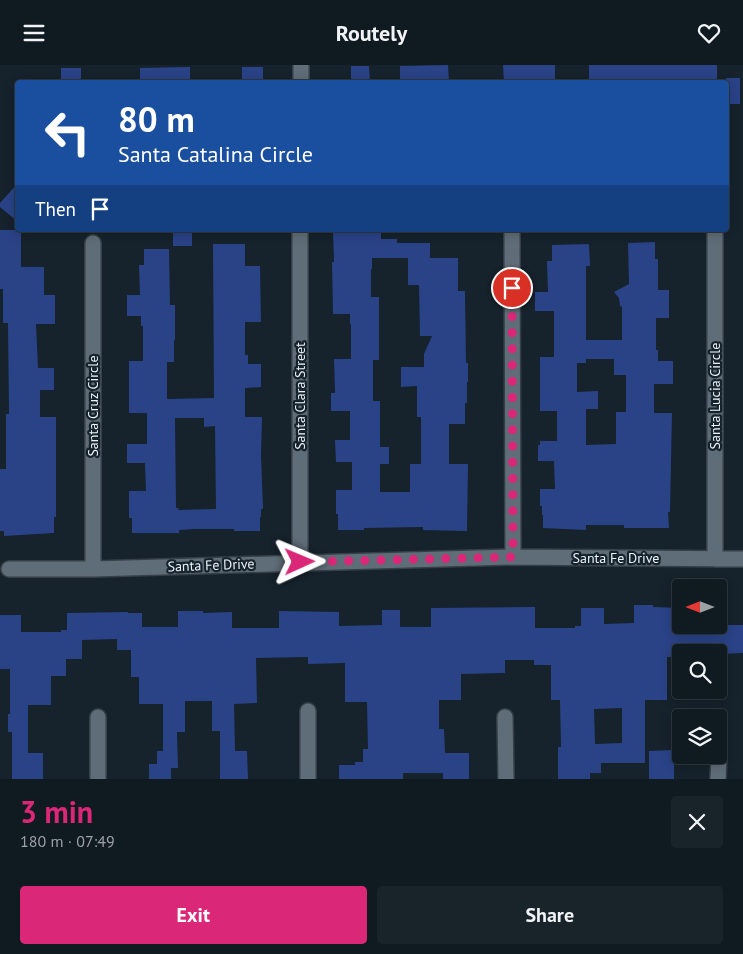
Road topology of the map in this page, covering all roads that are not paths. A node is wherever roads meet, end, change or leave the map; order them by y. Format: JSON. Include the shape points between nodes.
{"nodes":[{"id":1,"x":301,"y":65,"type":"edge"},
{"id":2,"x":300,"y":80,"type":"edge"},
{"id":3,"x":300,"y":232,"type":"edge"},
{"id":4,"x":512,"y":232,"type":"edge"},
{"id":5,"x":715,"y":233,"type":"dead end"},
{"id":6,"x":93,"y":243,"type":"dead end"},
{"id":7,"x":513,"y":557,"type":"junction"},
{"id":8,"x":715,"y":559,"type":"junction"},
{"id":9,"x":743,"y":559,"type":"edge"},
{"id":10,"x":300,"y":562,"type":"junction"},
{"id":11,"x":9,"y":569,"type":"dead end"},
{"id":12,"x":93,"y":569,"type":"junction"},
{"id":13,"x":308,"y":711,"type":"dead end"},
{"id":14,"x":98,"y":717,"type":"dead end"},
{"id":15,"x":505,"y":717,"type":"dead end"},
{"id":16,"x":719,"y":764,"type":"edge"},
{"id":17,"x":98,"y":779,"type":"edge"},
{"id":18,"x":308,"y":779,"type":"edge"},
{"id":19,"x":506,"y":779,"type":"edge"},
{"id":20,"x":718,"y":779,"type":"edge"}],
"edges":[{"from":1,"to":2,"type":"street"},
{"from":3,"to":10,"type":"street","name":"Santa Clara Street"},
{"from":4,"to":7,"type":"street"},
{"from":5,"to":8,"type":"street","name":"Santa Lucia Circle"},
{"from":6,"to":12,"type":"street","name":"Santa Cruz Circle"},
{"from":7,"to":8,"type":"street","name":"Santa Fe Drive"},
{"from":7,"to":10,"type":"street","name":"Santa Fe Drive"},
{"from":8,"to":9,"type":"street","name":"Santa Fe Drive"},
{"from":10,"to":12,"type":"street","name":"Santa Fe Drive"},
{"from":11,"to":12,"type":"street","name":"Santa Fe Drive"},
{"from":13,"to":18,"type":"street"},
{"from":14,"to":17,"type":"street"},
{"from":15,"to":19,"type":"street"},
{"from":16,"to":20,"type":"street"}]}
